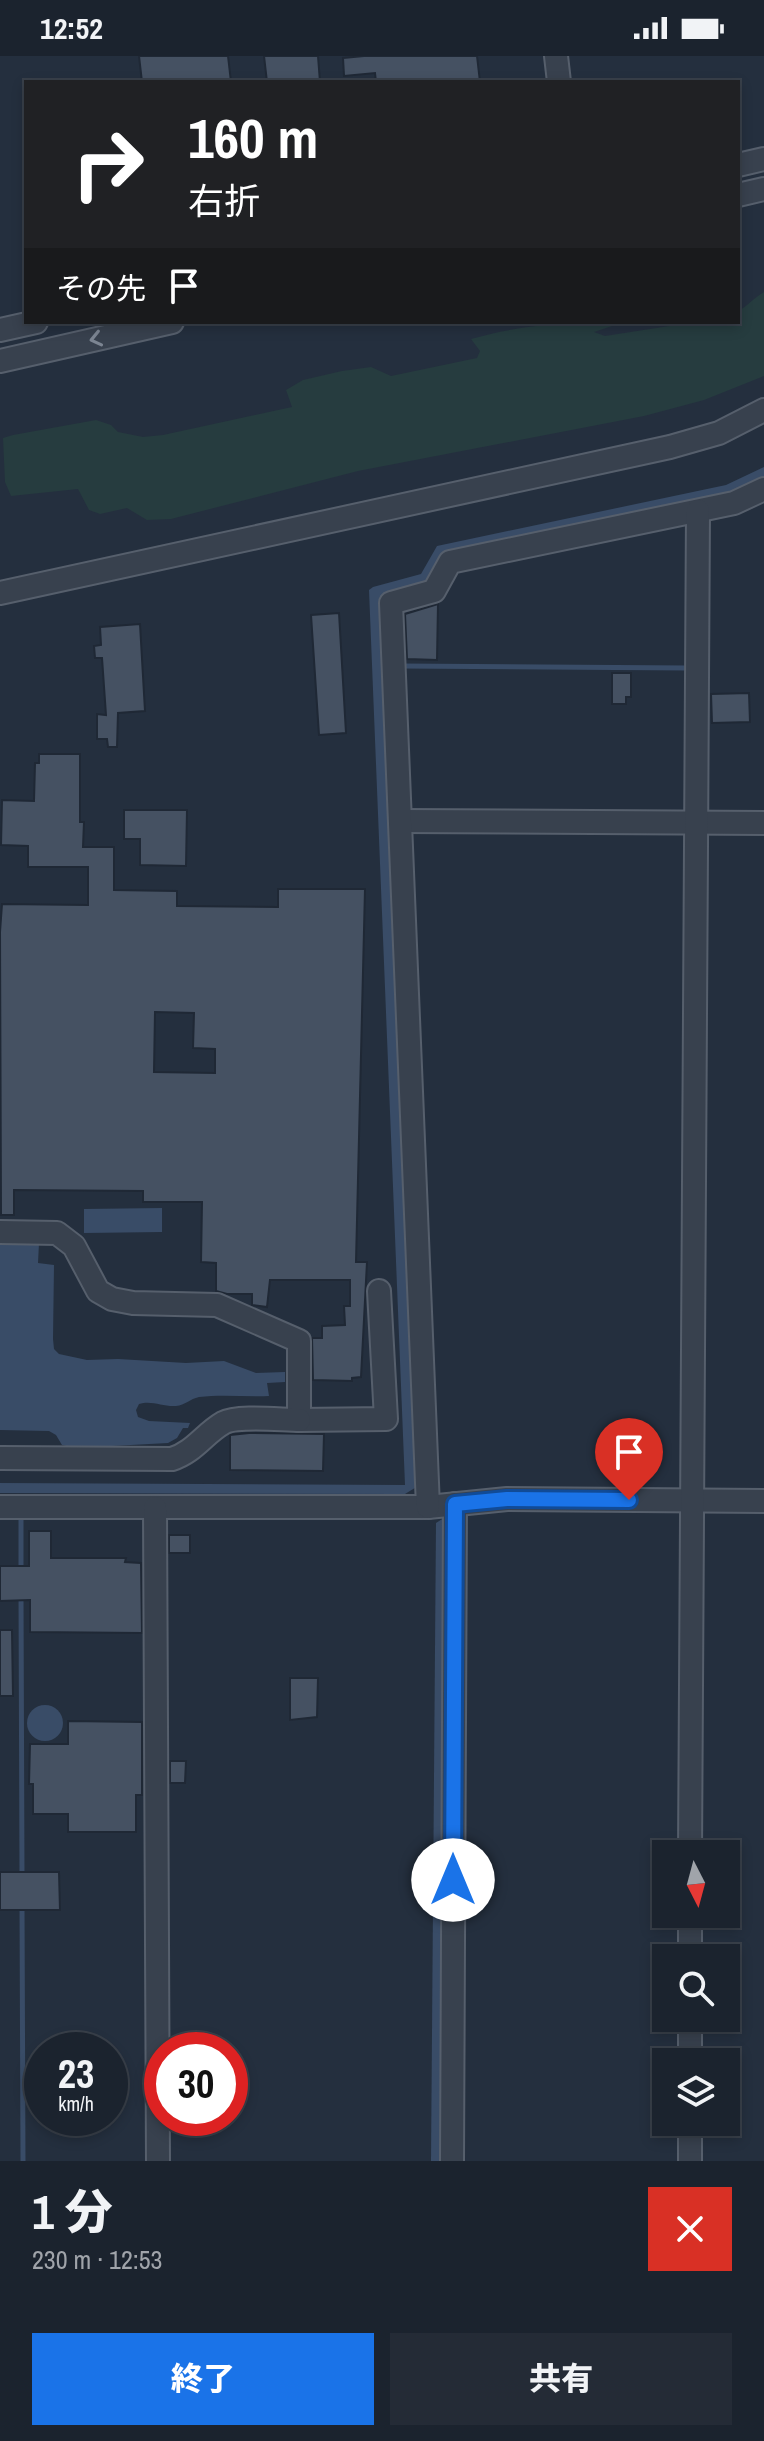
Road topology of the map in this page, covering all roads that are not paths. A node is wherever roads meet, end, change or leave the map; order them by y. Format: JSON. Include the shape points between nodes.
{"nodes":[{"id":1,"x":556,"y":56,"type":"edge"},
{"id":2,"x":559,"y":80,"type":"edge"},
{"id":3,"x":764,"y":159,"type":"edge"},
{"id":4,"x":740,"y":165,"type":"edge"},
{"id":5,"x":764,"y":189,"type":"edge"},
{"id":6,"x":740,"y":195,"type":"edge"},
{"id":7,"x":27,"y":324,"type":"edge"},
{"id":8,"x":163,"y":324,"type":"edge"},
{"id":9,"x":0,"y":330,"type":"edge"},
{"id":10,"x":0,"y":361,"type":"edge"},
{"id":11,"x":764,"y":410,"type":"edge"},
{"id":12,"x":764,"y":489,"type":"edge"},
{"id":13,"x":698,"y":511,"type":"junction"},
{"id":14,"x":0,"y":593,"type":"edge"},
{"id":15,"x":400,"y":821,"type":"junction"},
{"id":16,"x":696,"y":823,"type":"junction"},
{"id":17,"x":764,"y":823,"type":"edge"},
{"id":18,"x":0,"y":1232,"type":"edge"},
{"id":19,"x":379,"y":1291,"type":"dead end"},
{"id":20,"x":299,"y":1420,"type":"junction"},
{"id":21,"x":0,"y":1458,"type":"edge"},
{"id":22,"x":690,"y":1500,"type":"junction"},
{"id":23,"x":764,"y":1501,"type":"edge"},
{"id":24,"x":455,"y":1504,"type":"junction"},
{"id":25,"x":0,"y":1507,"type":"edge"},
{"id":26,"x":428,"y":1507,"type":"junction"},
{"id":27,"x":155,"y":1508,"type":"junction"},
{"id":28,"x":690,"y":1840,"type":"edge"},
{"id":29,"x":690,"y":2136,"type":"edge"},
{"id":30,"x":158,"y":2161,"type":"edge"},
{"id":31,"x":452,"y":2161,"type":"edge"},
{"id":32,"x":690,"y":2161,"type":"edge"}],
"edges":[{"from":1,"to":2,"type":"street"},
{"from":3,"to":4,"type":"street"},
{"from":5,"to":6,"type":"street"},
{"from":7,"to":9,"type":"street"},
{"from":8,"to":10,"type":"street","one_way":true},
{"from":11,"to":14,"type":"street","via":[[719,433],[670,447]]},
{"from":12,"to":13,"type":"street"},
{"from":13,"to":15,"type":"street","via":[[450,562],[434,591],[391,603]]},
{"from":13,"to":16,"type":"street"},
{"from":15,"to":16,"type":"street"},
{"from":15,"to":26,"type":"street"},
{"from":16,"to":17,"type":"street"},
{"from":16,"to":22,"type":"street"},
{"from":18,"to":20,"type":"street","via":[[57,1233],[74,1246],[98,1291],[112,1299],[217,1305],[299,1341]]},
{"from":19,"to":20,"type":"street","via":[[386,1419]]},
{"from":20,"to":21,"type":"street","via":[[228,1420],[188,1454],[172,1459]]},
{"from":22,"to":23,"type":"street"},
{"from":22,"to":24,"type":"street","via":[[507,1499]]},
{"from":22,"to":28,"type":"street"},
{"from":24,"to":26,"type":"street"},
{"from":24,"to":31,"type":"street"},
{"from":25,"to":27,"type":"street"},
{"from":26,"to":27,"type":"street"},
{"from":27,"to":30,"type":"street"},
{"from":29,"to":32,"type":"street"}]}
